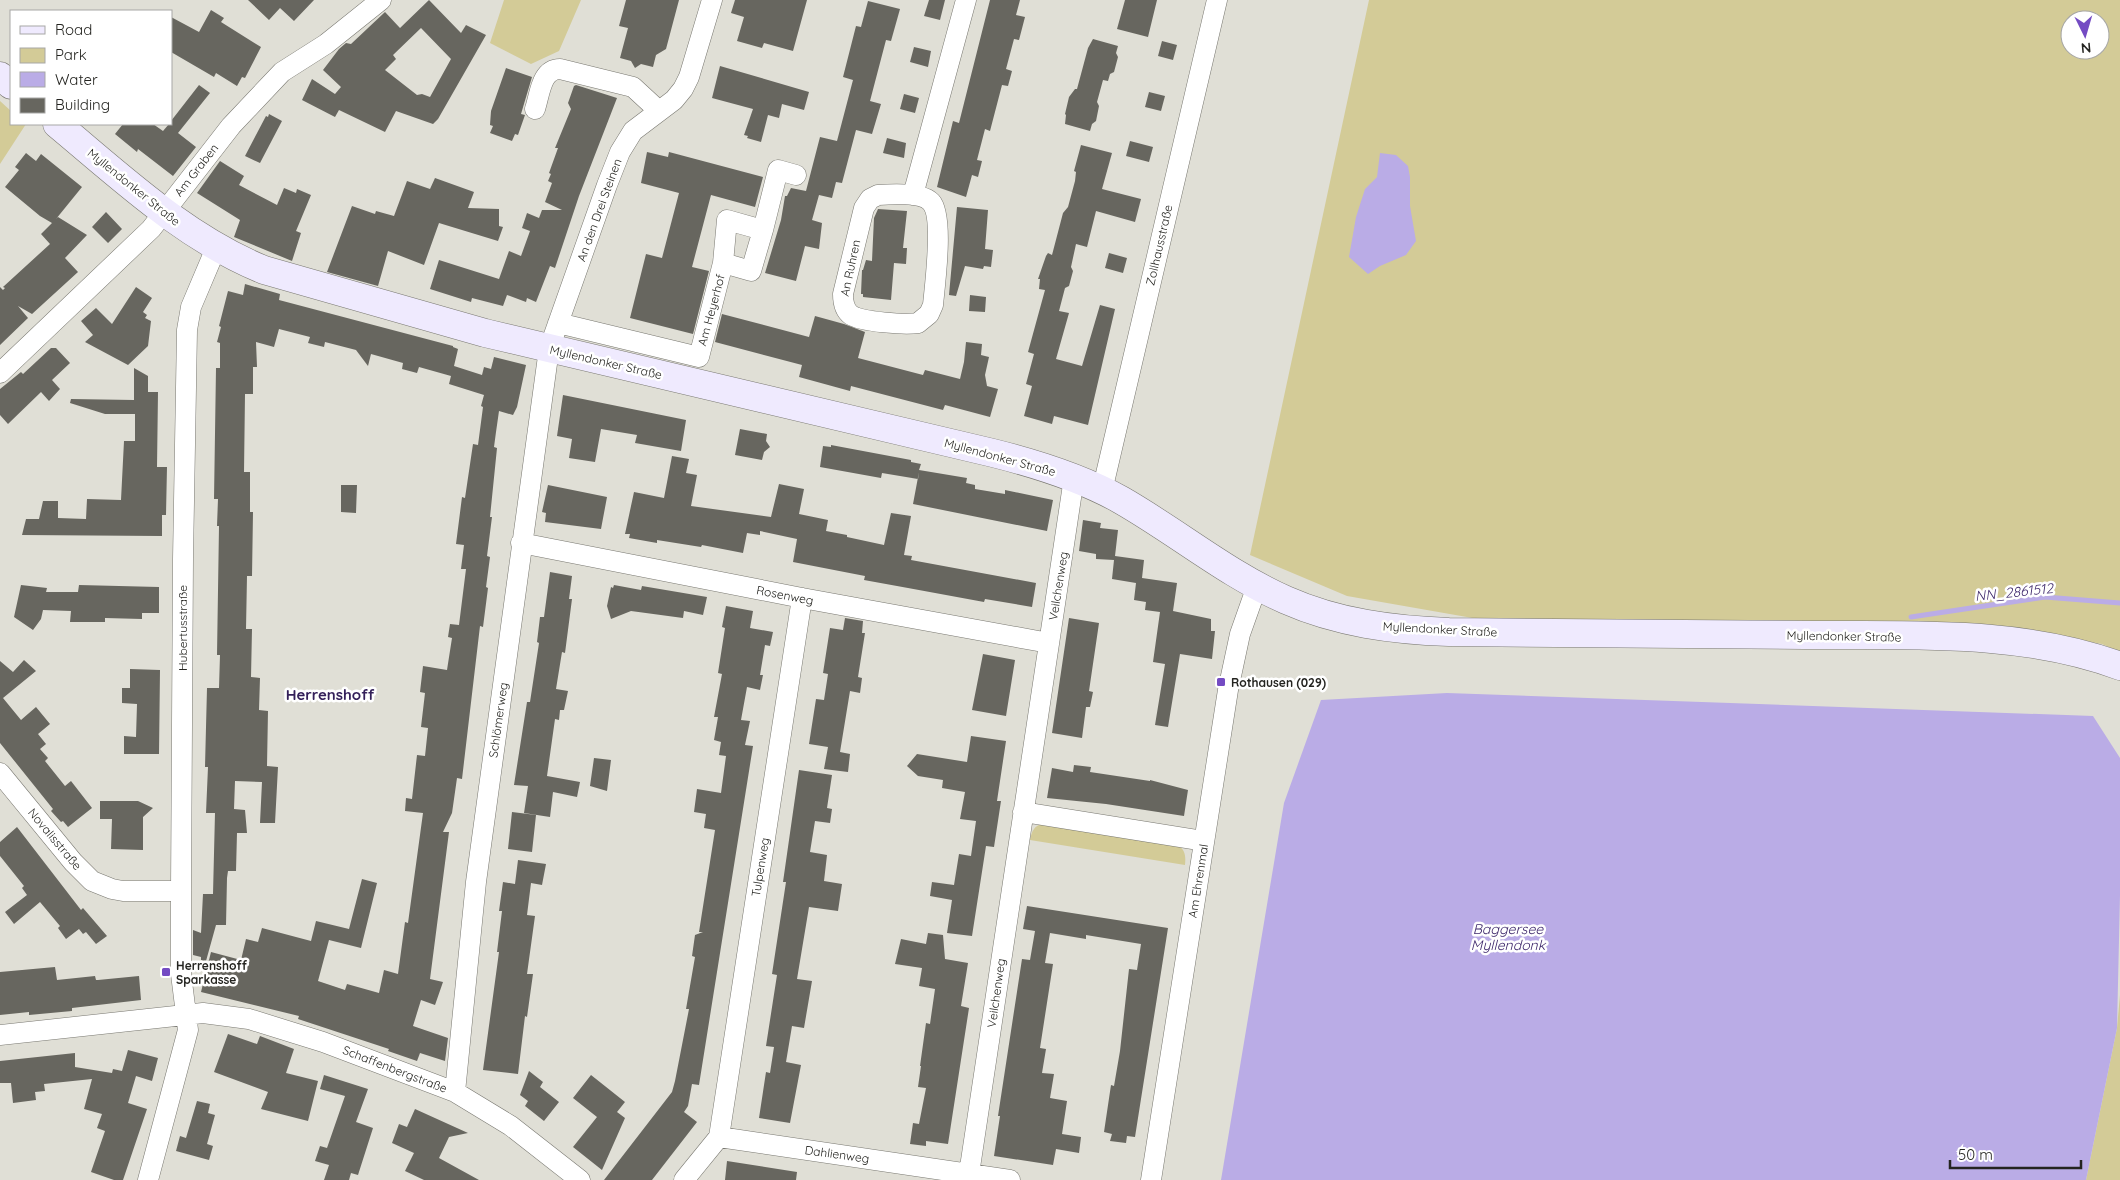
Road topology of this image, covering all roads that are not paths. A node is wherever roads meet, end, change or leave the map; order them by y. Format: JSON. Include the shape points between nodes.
{"nodes":[{"id":1,"x":381,"y":0,"type":"edge"},
{"id":2,"x":712,"y":0,"type":"edge"},
{"id":3,"x":966,"y":0,"type":"edge"},
{"id":4,"x":1217,"y":0,"type":"edge"},
{"id":5,"x":0,"y":76,"type":"edge"},
{"id":6,"x":10,"y":84,"type":"edge"},
{"id":7,"x":535,"y":109,"type":"dead end"},
{"id":8,"x":659,"y":111,"type":"junction"},
{"id":9,"x":59,"y":125,"type":"edge"},
{"id":10,"x":796,"y":175,"type":"dead end"},
{"id":11,"x":913,"y":195,"type":"junction"},
{"id":12,"x":164,"y":213,"type":"junction"},
{"id":13,"x":762,"y":230,"type":"junction"},
{"id":14,"x":216,"y":248,"type":"junction"},
{"id":15,"x":723,"y":264,"type":"junction"},
{"id":16,"x":558,"y":323,"type":"junction"},
{"id":17,"x":549,"y":349,"type":"junction"},
{"id":18,"x":0,"y":372,"type":"edge"},
{"id":19,"x":1074,"y":478,"type":"junction"},
{"id":20,"x":1102,"y":491,"type":"junction"},
{"id":21,"x":521,"y":543,"type":"junction"},
{"id":22,"x":1257,"y":586,"type":"junction"},
{"id":23,"x":802,"y":598,"type":"junction"},
{"id":24,"x":1049,"y":643,"type":"junction"},
{"id":25,"x":2120,"y":666,"type":"edge"},
{"id":26,"x":0,"y":773,"type":"edge"},
{"id":27,"x":1023,"y":812,"type":"junction"},
{"id":28,"x":1204,"y":841,"type":"junction"},
{"id":29,"x":181,"y":890,"type":"junction"},
{"id":30,"x":187,"y":1014,"type":"junction"},
{"id":31,"x":0,"y":1036,"type":"edge"},
{"id":32,"x":455,"y":1092,"type":"junction"},
{"id":33,"x":719,"y":1137,"type":"junction"},
{"id":34,"x":969,"y":1174,"type":"junction"},
{"id":35,"x":148,"y":1180,"type":"edge"},
{"id":36,"x":580,"y":1180,"type":"edge"},
{"id":37,"x":684,"y":1180,"type":"edge"},
{"id":38,"x":1010,"y":1180,"type":"edge"},
{"id":39,"x":1151,"y":1180,"type":"edge"}],
"edges":[{"from":1,"to":12,"type":"street","name":"Am Graben","via":[[326,44],[282,72],[231,126]]},
{"from":2,"to":8,"type":"street","name":"An den Drei Steinen","via":[[686,83],[674,100]]},
{"from":3,"to":11,"type":"street"},
{"from":4,"to":20,"type":"street","name":"Zollhausstraße"},
{"from":5,"to":6,"type":"street"},
{"from":7,"to":8,"type":"street","via":[[545,77],[551,70],[560,69],[633,87]]},
{"from":8,"to":16,"type":"street","name":"An den Drei Steinen","via":[[633,131],[620,152]]},
{"from":9,"to":12,"type":"street","name":"Myllendonker Straße"},
{"from":10,"to":13,"type":"street","name":"Am Heyerhof","via":[[778,170]]},
{"from":11,"to":11,"type":"street","name":"An Ruhren","via":[[931,202],[937,217],[933,299],[929,314],[913,324],[851,315],[843,304],[843,294],[865,205],[878,195]]},
{"from":12,"to":14,"type":"street","name":"Myllendonker Straße"},
{"from":12,"to":18,"type":"street","name":"Am Graben","via":[[151,230]]},
{"from":13,"to":15,"type":"street","name":"Am Heyerhof","via":[[751,271]]},
{"from":13,"to":15,"type":"street","name":"Am Heyerhof","via":[[727,220]]},
{"from":14,"to":17,"type":"street","name":"Myllendonker Straße","via":[[288,278]]},
{"from":14,"to":29,"type":"street","name":"Hubertusstraße","via":[[191,307],[187,330]]},
{"from":15,"to":16,"type":"street","name":"Am Heyerhof","via":[[698,357]]},
{"from":16,"to":17,"type":"street","name":"An den Drei Steinen"},
{"from":17,"to":19,"type":"street","name":"Myllendonker Straße","via":[[1008,456]]},
{"from":17,"to":21,"type":"street","name":"Schlömerweg"},
{"from":19,"to":20,"type":"street","name":"Myllendonker Straße"},
{"from":19,"to":24,"type":"street","name":"Veilchenweg"},
{"from":20,"to":22,"type":"street","name":"Myllendonker Straße","via":[[1135,508]]},
{"from":21,"to":23,"type":"street","name":"Rosenweg"},
{"from":21,"to":32,"type":"street","name":"Schlömerweg","via":[[476,882]]},
{"from":22,"to":25,"type":"street","name":"Myllendonker Straße","via":[[1322,613],[1353,622],[1404,630],[2001,640],[2063,649]]},
{"from":22,"to":28,"type":"street","name":"Am Ehrenmal","via":[[1235,654]]},
{"from":23,"to":24,"type":"street","name":"Rosenweg"},
{"from":23,"to":33,"type":"street","name":"Tulpenweg"},
{"from":24,"to":27,"type":"street","name":"Veilchenweg"},
{"from":26,"to":29,"type":"street","name":"Novalisstraße","via":[[92,881],[123,891]]},
{"from":27,"to":28,"type":"street"},
{"from":27,"to":34,"type":"street","name":"Veilchenweg"},
{"from":28,"to":39,"type":"street","name":"Am Ehrenmal"},
{"from":29,"to":30,"type":"street","name":"Hubertusstraße","via":[[181,974]]},
{"from":30,"to":31,"type":"street","name":"Schaffenbergstraße"},
{"from":30,"to":32,"type":"street","name":"Schaffenbergstraße","via":[[214,1013],[273,1025]]},
{"from":30,"to":35,"type":"street","via":[[187,1035]]},
{"from":32,"to":36,"type":"street","name":"Schaffenbergstraße","via":[[510,1126]]},
{"from":33,"to":34,"type":"street","name":"Dahlienweg"},
{"from":33,"to":37,"type":"street"},
{"from":34,"to":38,"type":"street","name":"Dahlienweg"}]}
